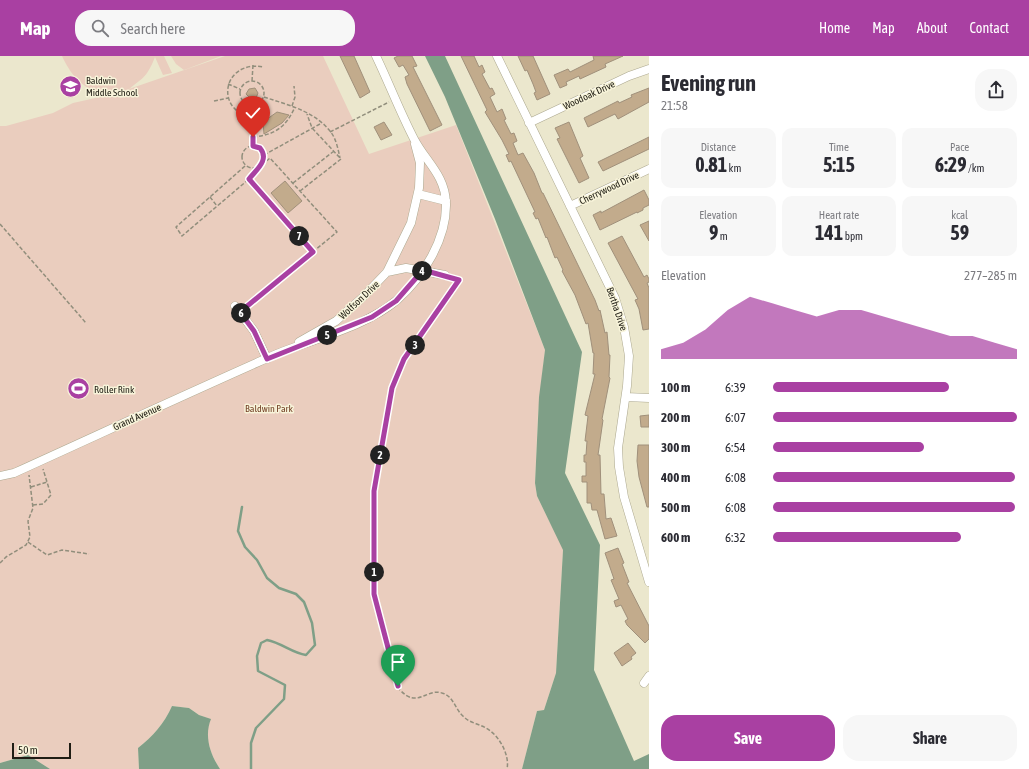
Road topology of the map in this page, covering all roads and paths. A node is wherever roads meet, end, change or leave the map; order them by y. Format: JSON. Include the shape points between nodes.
{"nodes":[{"id":1,"x":376,"y":56,"type":"edge"},
{"id":2,"x":498,"y":56,"type":"edge"},
{"id":3,"x":253,"y":65,"type":"junction"},
{"id":4,"x":264,"y":67,"type":"dead end"},
{"id":5,"x":649,"y":68,"type":"edge"},
{"id":6,"x":252,"y":81,"type":"junction"},
{"id":7,"x":228,"y":84,"type":"junction"},
{"id":8,"x":294,"y":86,"type":"dead end"},
{"id":9,"x":240,"y":89,"type":"junction"},
{"id":10,"x":228,"y":97,"type":"junction"},
{"id":11,"x":264,"y":97,"type":"junction"},
{"id":12,"x":396,"y":98,"type":"junction"},
{"id":13,"x":214,"y":101,"type":"dead end"},
{"id":14,"x":252,"y":105,"type":"junction"},
{"id":15,"x":292,"y":106,"type":"junction"},
{"id":16,"x":295,"y":107,"type":"junction"},
{"id":17,"x":308,"y":114,"type":"junction"},
{"id":18,"x":253,"y":117,"type":"junction"},
{"id":19,"x":529,"y":123,"type":"junction"},
{"id":20,"x":321,"y":124,"type":"junction"},
{"id":21,"x":312,"y":128,"type":"junction"},
{"id":22,"x":330,"y":132,"type":"junction"},
{"id":23,"x":253,"y":137,"type":"junction"},
{"id":24,"x":414,"y":139,"type":"junction"},
{"id":25,"x":253,"y":146,"type":"junction"},
{"id":26,"x":334,"y":151,"type":"junction"},
{"id":27,"x":270,"y":152,"type":"junction"},
{"id":28,"x":264,"y":155,"type":"junction"},
{"id":29,"x":270,"y":158,"type":"junction"},
{"id":30,"x":341,"y":159,"type":"junction"},
{"id":31,"x":261,"y":165,"type":"junction"},
{"id":32,"x":245,"y":166,"type":"junction"},
{"id":33,"x":258,"y":168,"type":"junction"},
{"id":34,"x":649,"y":169,"type":"edge"},
{"id":35,"x":249,"y":179,"type":"junction"},
{"id":36,"x":293,"y":183,"type":"junction"},
{"id":37,"x":300,"y":191,"type":"junction"},
{"id":38,"x":418,"y":194,"type":"junction"},
{"id":39,"x":210,"y":197,"type":"junction"},
{"id":40,"x":446,"y":201,"type":"junction"},
{"id":41,"x":218,"y":206,"type":"junction"},
{"id":42,"x":570,"y":206,"type":"junction"},
{"id":43,"x":0,"y":224,"type":"edge"},
{"id":44,"x":313,"y":252,"type":"junction"},
{"id":45,"x":423,"y":270,"type":"junction"},
{"id":46,"x":387,"y":272,"type":"junction"},
{"id":47,"x":445,"y":275,"type":"joint"},
{"id":48,"x":235,"y":306,"type":"dead end"},
{"id":49,"x":240,"y":312,"type":"junction"},
{"id":50,"x":86,"y":323,"type":"dead end"},
{"id":51,"x":270,"y":357,"type":"junction"},
{"id":52,"x":626,"y":397,"type":"junction"},
{"id":53,"x":649,"y":398,"type":"edge"},
{"id":54,"x":41,"y":460,"type":"junction"},
{"id":55,"x":28,"y":466,"type":"junction"},
{"id":56,"x":0,"y":476,"type":"edge"},
{"id":57,"x":47,"y":482,"type":"junction"},
{"id":58,"x":31,"y":487,"type":"junction"},
{"id":59,"x":33,"y":505,"type":"junction"},
{"id":60,"x":28,"y":542,"type":"junction"},
{"id":61,"x":89,"y":554,"type":"dead end"},
{"id":62,"x":0,"y":563,"type":"edge"},
{"id":63,"x":649,"y":582,"type":"edge"},
{"id":64,"x":507,"y":769,"type":"edge"}],
"edges":[{"from":1,"to":12,"type":"street","name":"Wolfson Drive"},
{"from":2,"to":19,"type":"street","name":"Bertha Drive"},
{"from":3,"to":4,"type":"path"},
{"from":3,"to":6,"type":"path"},
{"from":3,"to":7,"type":"path","via":[[238,70]]},
{"from":5,"to":19,"type":"street","name":"Woodoak Drive"},
{"from":6,"to":9,"type":"path","via":[[246,82]]},
{"from":6,"to":11,"type":"path","via":[[262,85]]},
{"from":7,"to":9,"type":"path"},
{"from":7,"to":10,"type":"path"},
{"from":8,"to":15,"type":"path","via":[[295,97]]},
{"from":9,"to":14,"type":"path","via":[[242,100]]},
{"from":10,"to":13,"type":"path"},
{"from":10,"to":18,"type":"path","via":[[233,107]]},
{"from":11,"to":14,"type":"path","via":[[260,103]]},
{"from":11,"to":15,"type":"path"},
{"from":12,"to":22,"type":"path"},
{"from":12,"to":24,"type":"street","name":"Wolfson Drive"},
{"from":14,"to":18,"type":"path"},
{"from":15,"to":16,"type":"path"},
{"from":16,"to":17,"type":"path"},
{"from":16,"to":23,"type":"path","via":[[280,130],[267,136]]},
{"from":17,"to":20,"type":"path"},
{"from":17,"to":21,"type":"path"},
{"from":18,"to":23,"type":"path"},
{"from":19,"to":42,"type":"street","name":"Bertha Drive"},
{"from":20,"to":21,"type":"path"},
{"from":20,"to":22,"type":"path"},
{"from":21,"to":26,"type":"path"},
{"from":21,"to":27,"type":"path"},
{"from":22,"to":30,"type":"path"},
{"from":23,"to":25,"type":"path"},
{"from":24,"to":38,"type":"street","name":"Wolfson Drive","via":[[420,163]]},
{"from":24,"to":40,"type":"street","name":"Wolfson Drive","via":[[442,180]]},
{"from":25,"to":28,"type":"path","via":[[260,148]]},
{"from":25,"to":32,"type":"path","via":[[246,148],[242,154]]},
{"from":26,"to":30,"type":"path"},
{"from":26,"to":36,"type":"path"},
{"from":27,"to":28,"type":"path"},
{"from":27,"to":29,"type":"path"},
{"from":28,"to":31,"type":"path"},
{"from":29,"to":31,"type":"path"},
{"from":29,"to":36,"type":"path"},
{"from":30,"to":37,"type":"path"},
{"from":31,"to":33,"type":"path"},
{"from":32,"to":33,"type":"path"},
{"from":32,"to":39,"type":"path"},
{"from":33,"to":35,"type":"path"},
{"from":34,"to":42,"type":"street","name":"Cherrywood Drive"},
{"from":35,"to":41,"type":"path"},
{"from":35,"to":44,"type":"path"},
{"from":36,"to":37,"type":"path"},
{"from":37,"to":44,"type":"path","via":[[337,232]]},
{"from":38,"to":40,"type":"street"},
{"from":38,"to":46,"type":"street","name":"Wolfson Drive","via":[[411,223]]},
{"from":39,"to":41,"type":"path"},
{"from":39,"to":41,"type":"path","via":[[176,227],[182,236]]},
{"from":40,"to":45,"type":"street","name":"Wolfson Drive","via":[[446,214],[437,244]]},
{"from":42,"to":52,"type":"street","name":"Bertha Drive","via":[[615,298],[624,327],[629,356]]},
{"from":43,"to":50,"type":"path"},
{"from":44,"to":49,"type":"path"},
{"from":45,"to":46,"type":"street","name":"Wolfson Drive","via":[[406,268]]},
{"from":45,"to":47,"type":"street","name":"Wolfson Drive"},
{"from":45,"to":51,"type":"street","name":"Wolfson Drive","via":[[396,301],[372,317]]},
{"from":46,"to":51,"type":"street","name":"Wolfson Drive","via":[[336,321]]},
{"from":47,"to":64,"type":"path","via":[[459,280],[404,359],[392,388],[374,491],[374,594],[400,690],[416,699],[438,692],[447,695],[466,719],[487,728],[495,736],[508,756]]},
{"from":48,"to":49,"type":"street"},
{"from":49,"to":51,"type":"street"},
{"from":51,"to":54,"type":"street","name":"Grand Avenue"},
{"from":52,"to":53,"type":"street"},
{"from":52,"to":63,"type":"street","name":"Bertha Drive","via":[[620,425],[619,467],[624,497]]},
{"from":54,"to":55,"type":"street","name":"Grand Avenue"},
{"from":54,"to":57,"type":"path"},
{"from":55,"to":56,"type":"street","name":"Grand Avenue"},
{"from":55,"to":58,"type":"path"},
{"from":57,"to":58,"type":"path"},
{"from":57,"to":59,"type":"path","via":[[51,495],[42,504]]},
{"from":58,"to":59,"type":"path"},
{"from":59,"to":60,"type":"path","via":[[28,521]]},
{"from":60,"to":61,"type":"path","via":[[47,555],[62,550]]},
{"from":60,"to":62,"type":"path"}]}
